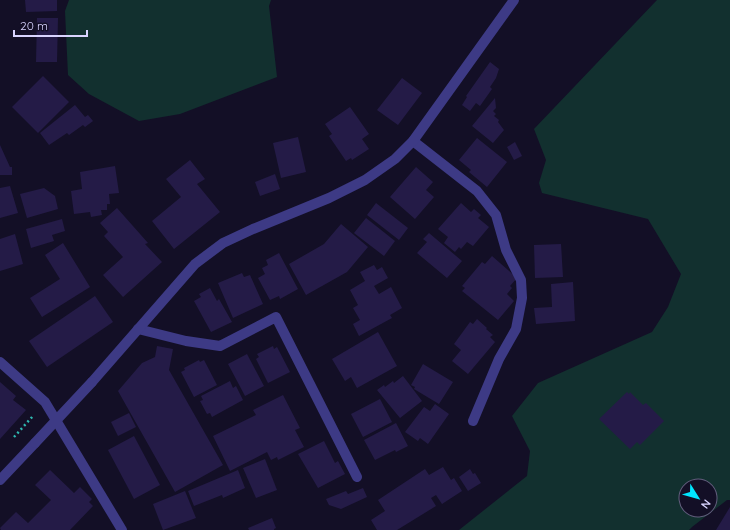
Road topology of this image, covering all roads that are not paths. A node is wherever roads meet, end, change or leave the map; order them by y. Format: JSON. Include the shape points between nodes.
{"nodes":[{"id":1,"x":514,"y":0,"type":"edge"},
{"id":2,"x":413,"y":141,"type":"junction"},
{"id":3,"x":138,"y":329,"type":"junction"},
{"id":4,"x":0,"y":362,"type":"edge"},
{"id":5,"x":473,"y":421,"type":"dead end"},
{"id":6,"x":357,"y":477,"type":"dead end"},
{"id":7,"x":0,"y":480,"type":"edge"},
{"id":8,"x":122,"y":530,"type":"edge"}],
"edges":[{"from":1,"to":2,"type":"street"},
{"from":2,"to":3,"type":"street","via":[[395,159],[365,180],[223,243],[194,264]]},
{"from":2,"to":5,"type":"street","via":[[477,191],[496,215],[506,250],[521,280],[522,298],[516,329],[499,359]]},
{"from":3,"to":6,"type":"street","via":[[186,341],[220,346],[276,317]]},
{"from":3,"to":7,"type":"street","bridge":true},
{"from":4,"to":8,"type":"street","via":[[45,402]]}]}
